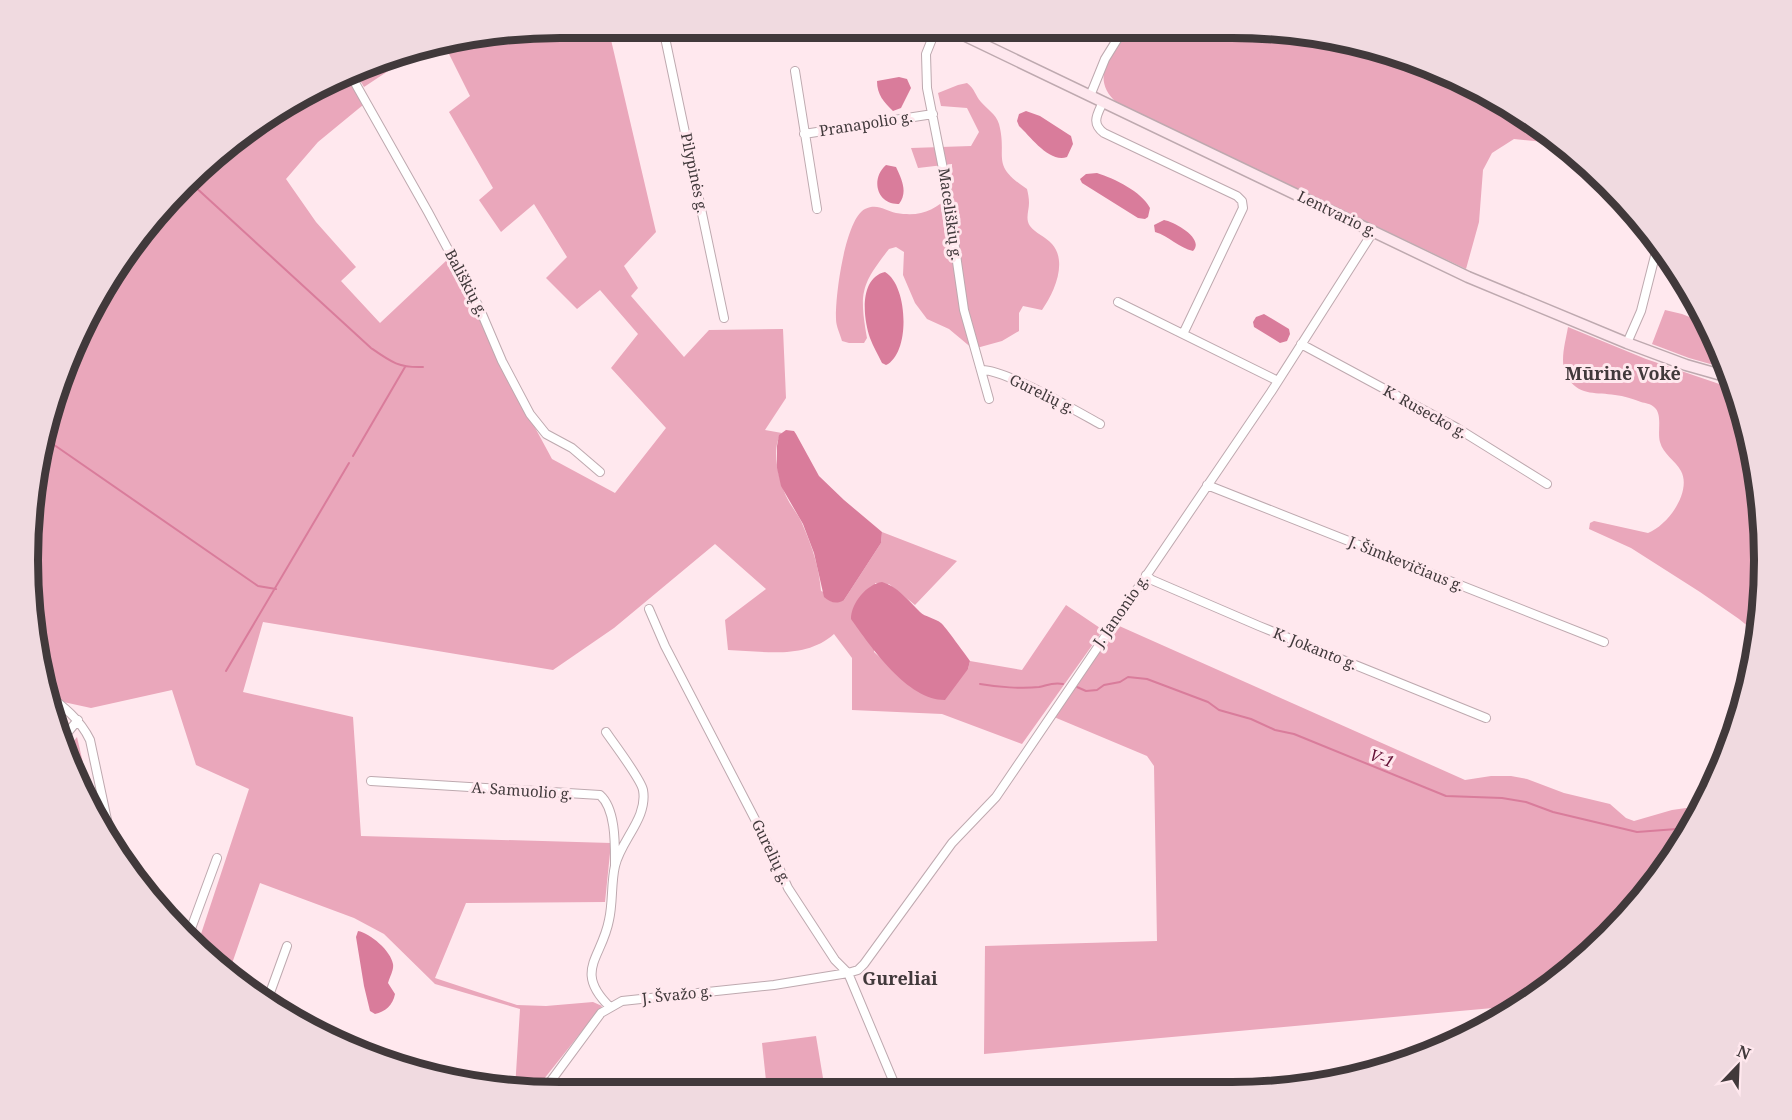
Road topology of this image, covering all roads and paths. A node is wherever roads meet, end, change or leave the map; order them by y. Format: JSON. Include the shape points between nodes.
{"nodes":[{"id":1,"x":665,"y":38,"type":"edge"},
{"id":2,"x":932,"y":38,"type":"edge"},
{"id":3,"x":970,"y":38,"type":"edge"},
{"id":4,"x":1119,"y":38,"type":"edge"},
{"id":5,"x":795,"y":71,"type":"dead end"},
{"id":6,"x":353,"y":80,"type":"edge"},
{"id":7,"x":1090,"y":96,"type":"junction"},
{"id":8,"x":1103,"y":102,"type":"junction"},
{"id":9,"x":933,"y":114,"type":"junction"},
{"id":10,"x":804,"y":134,"type":"junction"},
{"id":11,"x":817,"y":209,"type":"dead end"},
{"id":12,"x":1373,"y":232,"type":"junction"},
{"id":13,"x":1655,"y":254,"type":"edge"},
{"id":14,"x":1118,"y":302,"type":"dead end"},
{"id":15,"x":724,"y":318,"type":"dead end"},
{"id":16,"x":1183,"y":334,"type":"junction"},
{"id":17,"x":1627,"y":343,"type":"junction"},
{"id":18,"x":1301,"y":344,"type":"junction"},
{"id":19,"x":981,"y":370,"type":"junction"},
{"id":20,"x":1721,"y":375,"type":"edge"},
{"id":21,"x":1278,"y":381,"type":"junction"},
{"id":22,"x":989,"y":399,"type":"dead end"},
{"id":23,"x":1100,"y":424,"type":"dead end"},
{"id":24,"x":600,"y":472,"type":"dead end"},
{"id":25,"x":1547,"y":484,"type":"dead end"},
{"id":26,"x":1207,"y":485,"type":"junction"},
{"id":27,"x":1146,"y":575,"type":"junction"},
{"id":28,"x":649,"y":609,"type":"dead end"},
{"id":29,"x":1604,"y":642,"type":"dead end"},
{"id":30,"x":57,"y":703,"type":"edge"},
{"id":31,"x":1486,"y":718,"type":"dead end"},
{"id":32,"x":78,"y":720,"type":"junction"},
{"id":33,"x":606,"y":732,"type":"dead end"},
{"id":34,"x":67,"y":733,"type":"edge"},
{"id":35,"x":371,"y":781,"type":"dead end"},
{"id":36,"x":107,"y":819,"type":"edge"},
{"id":37,"x":217,"y":858,"type":"dead end"},
{"id":38,"x":615,"y":865,"type":"junction"},
{"id":39,"x":191,"y":929,"type":"edge"},
{"id":40,"x":287,"y":946,"type":"dead end"},
{"id":41,"x":848,"y":973,"type":"junction"},
{"id":42,"x":270,"y":994,"type":"edge"},
{"id":43,"x":610,"y":1007,"type":"junction"},
{"id":44,"x":549,"y":1082,"type":"edge"},
{"id":45,"x":894,"y":1082,"type":"edge"}],
"edges":[{"from":1,"to":15,"type":"street","name":"Pilypinės g."},
{"from":2,"to":9,"type":"street","name":"Maceliškių g.","via":[[925,64]]},
{"from":3,"to":7,"type":"main road","name":"Lentvario g."},
{"from":4,"to":7,"type":"street","via":[[1105,58]]},
{"from":5,"to":10,"type":"street"},
{"from":6,"to":24,"type":"street","name":"Bališkių g.","via":[[480,307],[530,414],[546,434],[572,448]]},
{"from":7,"to":8,"type":"main road","name":"Lentvario g."},
{"from":8,"to":12,"type":"main road","name":"Lentvario g."},
{"from":8,"to":16,"type":"street","via":[[1095,121],[1104,133],[1242,201],[1243,208]]},
{"from":9,"to":10,"type":"street","name":"Pranapolio g."},
{"from":9,"to":19,"type":"street","name":"Maceliškių g.","via":[[964,310]]},
{"from":10,"to":11,"type":"street","name":"Pranapolio g."},
{"from":12,"to":17,"type":"main road","name":"Lentvario g.","via":[[1468,277]]},
{"from":12,"to":18,"type":"street","name":"J. Janonio g."},
{"from":13,"to":17,"type":"street","via":[[1641,311]]},
{"from":14,"to":16,"type":"street"},
{"from":16,"to":21,"type":"street"},
{"from":17,"to":20,"type":"main road","name":"Lentvario g."},
{"from":18,"to":21,"type":"street","name":"J. Janonio g."},
{"from":18,"to":25,"type":"street","name":"K. Rusecko g.","via":[[1457,428]]},
{"from":19,"to":22,"type":"street","name":"Maceliškių g."},
{"from":19,"to":23,"type":"street","name":"Gurelių g.","via":[[1029,387]]},
{"from":21,"to":26,"type":"street","name":"J. Janonio g."},
{"from":26,"to":27,"type":"street","name":"J. Janonio g."},
{"from":26,"to":29,"type":"street","name":"J. Šimkevičiaus g."},
{"from":27,"to":31,"type":"street","name":"K. Jokanto g.","via":[[1259,626]]},
{"from":27,"to":41,"type":"street","name":"J. Janonio g.","via":[[996,796],[952,843],[864,964]]},
{"from":28,"to":41,"type":"street","name":"Gurelių g.","via":[[788,888],[835,960]]},
{"from":30,"to":32,"type":"street"},
{"from":32,"to":34,"type":"street"},
{"from":32,"to":36,"type":"street","via":[[90,740]]},
{"from":33,"to":38,"type":"street","via":[[643,787],[641,812]]},
{"from":35,"to":38,"type":"street","name":"A. Samuolio g.","via":[[600,795],[615,829]]},
{"from":37,"to":39,"type":"street"},
{"from":38,"to":43,"type":"street","via":[[610,920],[593,969],[595,989]]},
{"from":40,"to":42,"type":"street"},
{"from":41,"to":43,"type":"street","name":"J. Švažo g.","via":[[643,998]]},
{"from":41,"to":45,"type":"street","name":"Gurelių g."},
{"from":43,"to":44,"type":"street","name":"J. Švažo g."}]}
